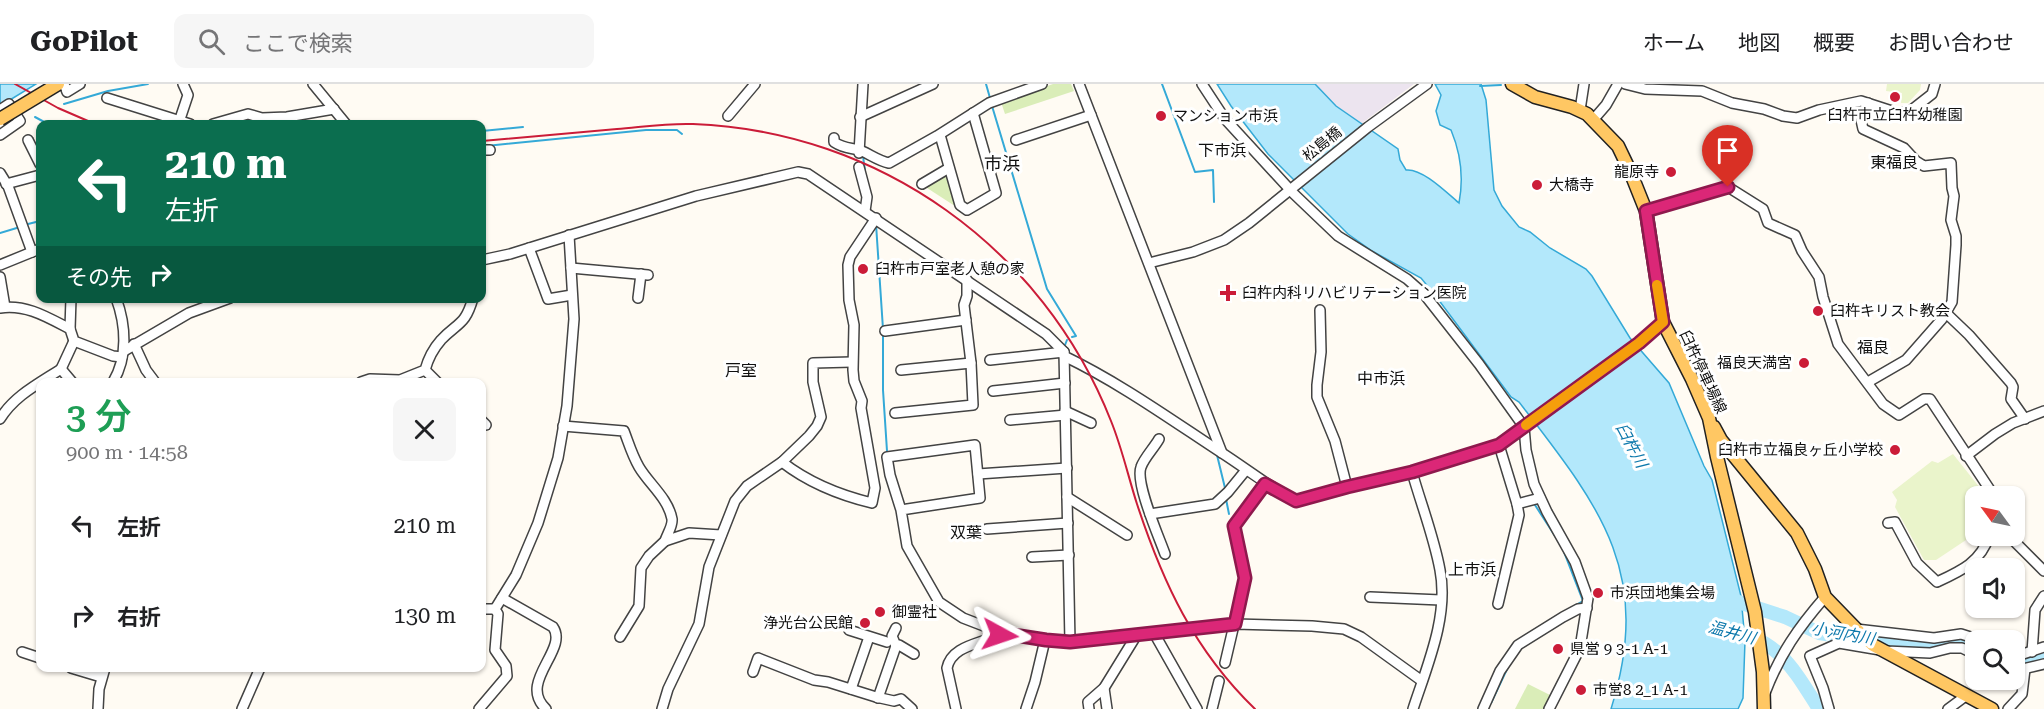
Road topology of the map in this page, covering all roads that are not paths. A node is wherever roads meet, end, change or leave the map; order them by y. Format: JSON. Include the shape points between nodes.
{"nodes":[{"id":1,"x":58,"y":84,"type":"edge"},
{"id":2,"x":64,"y":84,"type":"edge"},
{"id":3,"x":80,"y":84,"type":"edge"},
{"id":4,"x":183,"y":84,"type":"edge"},
{"id":5,"x":313,"y":84,"type":"edge"},
{"id":6,"x":756,"y":84,"type":"edge"},
{"id":7,"x":863,"y":84,"type":"edge"},
{"id":8,"x":932,"y":84,"type":"edge"},
{"id":9,"x":1042,"y":84,"type":"edge"},
{"id":10,"x":1079,"y":84,"type":"edge"},
{"id":11,"x":1202,"y":84,"type":"edge"},
{"id":12,"x":1426,"y":84,"type":"edge"},
{"id":13,"x":1584,"y":84,"type":"edge"},
{"id":14,"x":1618,"y":84,"type":"edge"},
{"id":15,"x":1625,"y":84,"type":"edge"},
{"id":16,"x":1935,"y":84,"type":"edge"},
{"id":17,"x":1516,"y":85,"type":"edge"},
{"id":18,"x":107,"y":98,"type":"dead end"},
{"id":19,"x":1868,"y":103,"type":"junction"},
{"id":20,"x":0,"y":110,"type":"edge"},
{"id":21,"x":334,"y":110,"type":"junction"},
{"id":22,"x":1580,"y":110,"type":"junction"},
{"id":23,"x":973,"y":113,"type":"junction"},
{"id":24,"x":1091,"y":115,"type":"junction"},
{"id":25,"x":728,"y":116,"type":"dead end"},
{"id":26,"x":864,"y":116,"type":"junction"},
{"id":27,"x":0,"y":119,"type":"edge"},
{"id":28,"x":173,"y":120,"type":"edge"},
{"id":29,"x":180,"y":120,"type":"edge"},
{"id":30,"x":227,"y":120,"type":"edge"},
{"id":31,"x":343,"y":120,"type":"edge"},
{"id":32,"x":1593,"y":120,"type":"junction"},
{"id":33,"x":0,"y":135,"type":"edge"},
{"id":34,"x":939,"y":135,"type":"junction"},
{"id":35,"x":834,"y":138,"type":"dead end"},
{"id":36,"x":28,"y":140,"type":"dead end"},
{"id":37,"x":1016,"y":140,"type":"dead end"},
{"id":38,"x":859,"y":152,"type":"junction"},
{"id":39,"x":36,"y":156,"type":"edge"},
{"id":40,"x":859,"y":167,"type":"dead end"},
{"id":41,"x":949,"y":168,"type":"junction"},
{"id":42,"x":0,"y":173,"type":"edge"},
{"id":43,"x":36,"y":176,"type":"edge"},
{"id":44,"x":6,"y":184,"type":"junction"},
{"id":45,"x":922,"y":184,"type":"dead end"},
{"id":46,"x":1293,"y":188,"type":"junction"},
{"id":47,"x":865,"y":211,"type":"junction"},
{"id":48,"x":1646,"y":211,"type":"junction"},
{"id":49,"x":876,"y":218,"type":"junction"},
{"id":50,"x":569,"y":235,"type":"junction"},
{"id":51,"x":529,"y":248,"type":"junction"},
{"id":52,"x":36,"y":251,"type":"edge"},
{"id":53,"x":486,"y":259,"type":"edge"},
{"id":54,"x":1149,"y":263,"type":"junction"},
{"id":55,"x":0,"y":265,"type":"edge"},
{"id":56,"x":571,"y":268,"type":"junction"},
{"id":57,"x":0,"y":277,"type":"edge"},
{"id":58,"x":967,"y":280,"type":"junction"},
{"id":59,"x":572,"y":295,"type":"junction"},
{"id":60,"x":638,"y":298,"type":"dead end"},
{"id":61,"x":71,"y":303,"type":"edge"},
{"id":62,"x":118,"y":303,"type":"edge"},
{"id":63,"x":216,"y":303,"type":"edge"},
{"id":64,"x":471,"y":303,"type":"edge"},
{"id":65,"x":2,"y":307,"type":"edge"},
{"id":66,"x":1320,"y":310,"type":"dead end"},
{"id":67,"x":1946,"y":313,"type":"junction"},
{"id":68,"x":966,"y":320,"type":"junction"},
{"id":69,"x":1663,"y":322,"type":"junction"},
{"id":70,"x":70,"y":329,"type":"junction"},
{"id":71,"x":885,"y":331,"type":"dead end"},
{"id":72,"x":74,"y":341,"type":"junction"},
{"id":73,"x":134,"y":344,"type":"junction"},
{"id":74,"x":123,"y":354,"type":"junction"},
{"id":75,"x":1064,"y":354,"type":"junction"},
{"id":76,"x":990,"y":360,"type":"dead end"},
{"id":77,"x":852,"y":362,"type":"junction"},
{"id":78,"x":971,"y":363,"type":"junction"},
{"id":79,"x":60,"y":369,"type":"junction"},
{"id":80,"x":424,"y":370,"type":"junction"},
{"id":81,"x":901,"y":370,"type":"dead end"},
{"id":82,"x":47,"y":378,"type":"edge"},
{"id":83,"x":68,"y":378,"type":"edge"},
{"id":84,"x":114,"y":378,"type":"edge"},
{"id":85,"x":152,"y":378,"type":"edge"},
{"id":86,"x":405,"y":378,"type":"edge"},
{"id":87,"x":433,"y":378,"type":"edge"},
{"id":88,"x":1868,"y":382,"type":"junction"},
{"id":89,"x":1065,"y":383,"type":"junction"},
{"id":90,"x":36,"y":385,"type":"edge"},
{"id":91,"x":993,"y":391,"type":"dead end"},
{"id":92,"x":2044,"y":411,"type":"edge"},
{"id":93,"x":895,"y":413,"type":"dead end"},
{"id":94,"x":1065,"y":413,"type":"junction"},
{"id":95,"x":1710,"y":418,"type":"junction"},
{"id":96,"x":0,"y":419,"type":"edge"},
{"id":97,"x":2025,"y":419,"type":"junction"},
{"id":98,"x":1010,"y":420,"type":"dead end"},
{"id":99,"x":1091,"y":423,"type":"dead end"},
{"id":100,"x":1526,"y":425,"type":"junction"},
{"id":101,"x":563,"y":426,"type":"junction"},
{"id":102,"x":1159,"y":439,"type":"dead end"},
{"id":103,"x":1499,"y":445,"type":"junction"},
{"id":104,"x":1222,"y":453,"type":"junction"},
{"id":105,"x":1966,"y":456,"type":"junction"},
{"id":106,"x":782,"y":462,"type":"junction"},
{"id":107,"x":1739,"y":462,"type":"junction"},
{"id":108,"x":1067,"y":468,"type":"junction"},
{"id":109,"x":1246,"y":470,"type":"junction"},
{"id":110,"x":1412,"y":472,"type":"junction"},
{"id":111,"x":1721,"y":472,"type":"junction"},
{"id":112,"x":978,"y":474,"type":"junction"},
{"id":113,"x":1265,"y":484,"type":"junction"},
{"id":114,"x":1986,"y":486,"type":"edge"},
{"id":115,"x":1347,"y":487,"type":"junction"},
{"id":116,"x":1067,"y":497,"type":"junction"},
{"id":117,"x":1540,"y":498,"type":"junction"},
{"id":118,"x":1518,"y":504,"type":"junction"},
{"id":119,"x":901,"y":510,"type":"junction"},
{"id":120,"x":1150,"y":514,"type":"junction"},
{"id":121,"x":1068,"y":523,"type":"junction"},
{"id":122,"x":1888,"y":523,"type":"dead end"},
{"id":123,"x":987,"y":529,"type":"dead end"},
{"id":124,"x":721,"y":535,"type":"junction"},
{"id":125,"x":1126,"y":535,"type":"dead end"},
{"id":126,"x":665,"y":541,"type":"junction"},
{"id":127,"x":1985,"y":546,"type":"edge"},
{"id":128,"x":2019,"y":546,"type":"edge"},
{"id":129,"x":1165,"y":554,"type":"dead end"},
{"id":130,"x":1068,"y":555,"type":"junction"},
{"id":131,"x":1032,"y":557,"type":"dead end"},
{"id":132,"x":2044,"y":571,"type":"edge"},
{"id":133,"x":2044,"y":596,"type":"edge"},
{"id":134,"x":1370,"y":597,"type":"dead end"},
{"id":135,"x":1825,"y":597,"type":"junction"},
{"id":136,"x":502,"y":598,"type":"junction"},
{"id":137,"x":1441,"y":600,"type":"junction"},
{"id":138,"x":1498,"y":604,"type":"dead end"},
{"id":139,"x":1587,"y":608,"type":"junction"},
{"id":140,"x":486,"y":609,"type":"edge"},
{"id":141,"x":495,"y":609,"type":"junction"},
{"id":142,"x":1235,"y":624,"type":"junction"},
{"id":143,"x":896,"y":628,"type":"dead end"},
{"id":144,"x":1856,"y":629,"type":"junction"},
{"id":145,"x":849,"y":630,"type":"dead end"},
{"id":146,"x":1002,"y":633,"type":"junction"},
{"id":147,"x":1154,"y":633,"type":"junction"},
{"id":148,"x":1965,"y":635,"type":"edge"},
{"id":149,"x":1136,"y":636,"type":"junction"},
{"id":150,"x":620,"y":637,"type":"dead end"},
{"id":151,"x":869,"y":637,"type":"junction"},
{"id":152,"x":1046,"y":640,"type":"junction"},
{"id":153,"x":1070,"y":642,"type":"junction"},
{"id":154,"x":891,"y":644,"type":"junction"},
{"id":155,"x":2044,"y":647,"type":"edge"},
{"id":156,"x":1965,"y":650,"type":"edge"},
{"id":157,"x":1886,"y":651,"type":"junction"},
{"id":158,"x":22,"y":652,"type":"dead end"},
{"id":159,"x":2032,"y":652,"type":"junction"},
{"id":160,"x":2025,"y":653,"type":"edge"},
{"id":161,"x":914,"y":654,"type":"dead end"},
{"id":162,"x":36,"y":657,"type":"edge"},
{"id":163,"x":1225,"y":663,"type":"dead end"},
{"id":164,"x":2044,"y":664,"type":"edge"},
{"id":165,"x":2025,"y":669,"type":"edge"},
{"id":166,"x":84,"y":672,"type":"edge"},
{"id":167,"x":103,"y":672,"type":"edge"},
{"id":168,"x":258,"y":672,"type":"edge"},
{"id":169,"x":753,"y":672,"type":"dead end"},
{"id":170,"x":101,"y":677,"type":"junction"},
{"id":171,"x":1219,"y":681,"type":"dead end"},
{"id":172,"x":1422,"y":681,"type":"junction"},
{"id":173,"x":1104,"y":688,"type":"junction"},
{"id":174,"x":852,"y":689,"type":"junction"},
{"id":175,"x":2022,"y":690,"type":"edge"},
{"id":176,"x":1764,"y":695,"type":"junction"},
{"id":177,"x":1967,"y":695,"type":"junction"},
{"id":178,"x":878,"y":698,"type":"junction"},
{"id":179,"x":893,"y":705,"type":"edge"},
{"id":180,"x":98,"y":709,"type":"edge"},
{"id":181,"x":242,"y":709,"type":"edge"},
{"id":182,"x":479,"y":709,"type":"edge"},
{"id":183,"x":546,"y":709,"type":"edge"},
{"id":184,"x":662,"y":709,"type":"edge"},
{"id":185,"x":912,"y":709,"type":"edge"},
{"id":186,"x":956,"y":709,"type":"edge"},
{"id":187,"x":1026,"y":709,"type":"edge"},
{"id":188,"x":1089,"y":709,"type":"edge"},
{"id":189,"x":1107,"y":709,"type":"edge"},
{"id":190,"x":1197,"y":709,"type":"edge"},
{"id":191,"x":1212,"y":709,"type":"edge"},
{"id":192,"x":1413,"y":709,"type":"edge"},
{"id":193,"x":1483,"y":709,"type":"edge"},
{"id":194,"x":1549,"y":709,"type":"edge"},
{"id":195,"x":1764,"y":709,"type":"edge"},
{"id":196,"x":1829,"y":709,"type":"edge"},
{"id":197,"x":1948,"y":709,"type":"edge"},
{"id":198,"x":1992,"y":709,"type":"edge"},
{"id":199,"x":2008,"y":709,"type":"edge"}],
"edges":[{"from":1,"to":27,"type":"main road","bridge":true},
{"from":2,"to":3,"type":"street","via":[[66,92]]},
{"from":4,"to":29,"type":"street","via":[[188,95]]},
{"from":5,"to":21,"type":"street"},
{"from":6,"to":25,"type":"street"},
{"from":7,"to":26,"type":"street"},
{"from":8,"to":26,"type":"street"},
{"from":9,"to":23,"type":"street","via":[[989,103]]},
{"from":10,"to":24,"type":"street"},
{"from":11,"to":46,"type":"street","via":[[1225,119]]},
{"from":12,"to":46,"type":"street","name":"松島橋"},
{"from":13,"to":22,"type":"street"},
{"from":14,"to":32,"type":"street"},
{"from":15,"to":19,"type":"street","via":[[1702,91],[1792,118],[1835,106]]},
{"from":16,"to":19,"type":"street","via":[[1932,94],[1914,110],[1895,112]]},
{"from":17,"to":22,"type":"main road","name":"臼杵停車場線","via":[[1535,97]]},
{"from":18,"to":28,"type":"street"},
{"from":19,"to":67,"type":"street","via":[[1863,129],[1904,148],[1924,166],[1948,162],[1952,165],[1954,289]]},
{"from":20,"to":33,"type":"street","via":[[9,104],[20,121]]},
{"from":21,"to":30,"type":"street","via":[[262,118],[248,114]]},
{"from":21,"to":31,"type":"street"},
{"from":22,"to":32,"type":"main road","name":"臼杵停車場線"},
{"from":23,"to":34,"type":"street"},
{"from":23,"to":41,"type":"street","via":[[996,193],[967,210],[960,205]]},
{"from":24,"to":37,"type":"street"},
{"from":24,"to":54,"type":"street"},
{"from":26,"to":38,"type":"street"},
{"from":32,"to":48,"type":"main road","name":"臼杵停車場線","via":[[1624,156]]},
{"from":34,"to":38,"type":"street","via":[[889,163]]},
{"from":34,"to":41,"type":"street"},
{"from":35,"to":38,"type":"street","via":[[841,147]]},
{"from":36,"to":39,"type":"street"},
{"from":40,"to":47,"type":"street","via":[[867,197]]},
{"from":41,"to":45,"type":"street"},
{"from":42,"to":44,"type":"street"},
{"from":43,"to":44,"type":"street"},
{"from":44,"to":52,"type":"street"},
{"from":46,"to":54,"type":"street","name":"松島橋","via":[[1224,240]]},
{"from":46,"to":100,"type":"street","via":[[1338,236],[1424,294]]},
{"from":47,"to":49,"type":"street"},
{"from":47,"to":50,"type":"street","via":[[798,171],[696,196]]},
{"from":48,"to":69,"type":"main road","name":"臼杵停車場線"},
{"from":48,"to":88,"type":"street","via":[[1728,187],[1763,209],[1768,223],[1795,236],[1820,277],[1838,344]]},
{"from":49,"to":58,"type":"street"},
{"from":49,"to":77,"type":"street","via":[[848,265],[854,325]]},
{"from":50,"to":51,"type":"street"},
{"from":50,"to":56,"type":"street"},
{"from":51,"to":53,"type":"street"},
{"from":51,"to":59,"type":"street","via":[[548,299]]},
{"from":52,"to":55,"type":"street"},
{"from":54,"to":104,"type":"street"},
{"from":56,"to":59,"type":"street"},
{"from":56,"to":60,"type":"street","via":[[644,274]]},
{"from":57,"to":65,"type":"street"},
{"from":58,"to":68,"type":"street","via":[[963,304]]},
{"from":58,"to":75,"type":"street","via":[[1046,334]]},
{"from":59,"to":101,"type":"street","via":[[574,319]]},
{"from":61,"to":70,"type":"street"},
{"from":62,"to":74,"type":"street","via":[[123,321]]},
{"from":63,"to":73,"type":"street","via":[[189,313]]},
{"from":64,"to":80,"type":"street","via":[[465,320],[440,341]]},
{"from":65,"to":70,"type":"street","via":[[42,314]]},
{"from":66,"to":115,"type":"street","via":[[1322,352],[1317,398],[1335,441]]},
{"from":67,"to":88,"type":"street","via":[[1906,360]]},
{"from":67,"to":97,"type":"street","via":[[2011,382],[2011,399]]},
{"from":68,"to":71,"type":"street"},
{"from":68,"to":78,"type":"street"},
{"from":69,"to":95,"type":"main road","name":"臼杵停車場線"},
{"from":69,"to":100,"type":"street"},
{"from":70,"to":72,"type":"street"},
{"from":72,"to":74,"type":"street","via":[[113,356]]},
{"from":72,"to":79,"type":"street"},
{"from":73,"to":74,"type":"street"},
{"from":73,"to":85,"type":"street"},
{"from":74,"to":84,"type":"street"},
{"from":75,"to":76,"type":"street"},
{"from":75,"to":89,"type":"street"},
{"from":75,"to":104,"type":"street","via":[[1150,404]]},
{"from":77,"to":106,"type":"street","via":[[813,363],[821,417]]},
{"from":77,"to":106,"type":"street","via":[[873,476],[872,503],[810,482]]},
{"from":78,"to":81,"type":"street"},
{"from":78,"to":93,"type":"street","via":[[973,405]]},
{"from":79,"to":82,"type":"street"},
{"from":79,"to":83,"type":"street"},
{"from":80,"to":86,"type":"street"},
{"from":80,"to":87,"type":"street"},
{"from":88,"to":105,"type":"street","via":[[1883,404],[1899,415],[1930,399]]},
{"from":89,"to":91,"type":"street"},
{"from":89,"to":94,"type":"street"},
{"from":90,"to":96,"type":"street","via":[[14,400]]},
{"from":92,"to":97,"type":"street"},
{"from":94,"to":98,"type":"street"},
{"from":94,"to":99,"type":"street"},
{"from":94,"to":108,"type":"street"},
{"from":95,"to":107,"type":"main road"},
{"from":95,"to":111,"type":"main road","name":"臼杵停車場線"},
{"from":97,"to":105,"type":"street","via":[[1995,434]]},
{"from":100,"to":103,"type":"street"},
{"from":100,"to":117,"type":"street","via":[[1526,450]]},
{"from":101,"to":126,"type":"street","via":[[624,431],[630,452],[669,512],[672,523]]},
{"from":101,"to":136,"type":"street","via":[[558,458],[538,523]]},
{"from":102,"to":120,"type":"street","via":[[1141,467],[1140,478]]},
{"from":103,"to":110,"type":"street"},
{"from":103,"to":118,"type":"street"},
{"from":104,"to":109,"type":"street"},
{"from":105,"to":114,"type":"street"},
{"from":106,"to":124,"type":"street","via":[[741,492]]},
{"from":107,"to":111,"type":"main road"},
{"from":107,"to":135,"type":"main road","via":[[1797,533]]},
{"from":108,"to":112,"type":"street"},
{"from":108,"to":116,"type":"street"},
{"from":109,"to":113,"type":"street"},
{"from":109,"to":120,"type":"street","via":[[1215,504]]},
{"from":110,"to":115,"type":"street"},
{"from":110,"to":137,"type":"street","via":[[1440,571]]},
{"from":111,"to":176,"type":"main road","name":"臼杵停車場線","via":[[1758,627]]},
{"from":112,"to":119,"type":"street","via":[[980,498]]},
{"from":112,"to":119,"type":"street","via":[[975,445],[887,457]]},
{"from":113,"to":115,"type":"street","via":[[1296,501]]},
{"from":113,"to":142,"type":"street","via":[[1234,526],[1245,578]]},
{"from":116,"to":121,"type":"street"},
{"from":116,"to":125,"type":"street"},
{"from":117,"to":118,"type":"street"},
{"from":117,"to":139,"type":"street","via":[[1579,572],[1588,598]]},
{"from":118,"to":138,"type":"street","via":[[1519,515]]},
{"from":119,"to":146,"type":"street","via":[[907,546],[939,602],[963,618]]},
{"from":120,"to":129,"type":"street"},
{"from":121,"to":123,"type":"street"},
{"from":121,"to":130,"type":"street"},
{"from":122,"to":127,"type":"street","via":[[1895,522],[1917,563],[1937,582],[1971,565]]},
{"from":124,"to":126,"type":"street","via":[[689,533]]},
{"from":124,"to":184,"type":"street","via":[[708,574],[699,624]]},
{"from":126,"to":150,"type":"street","via":[[641,567],[639,606]]},
{"from":128,"to":132,"type":"street"},
{"from":130,"to":131,"type":"street"},
{"from":130,"to":153,"type":"street"},
{"from":133,"to":159,"type":"street","via":[[2035,610]]},
{"from":134,"to":137,"type":"street"},
{"from":135,"to":144,"type":"main road"},
{"from":135,"to":176,"type":"street","via":[[1787,645]]},
{"from":136,"to":141,"type":"street"},
{"from":136,"to":183,"type":"street","via":[[556,632],[555,646],[538,682],[538,694]]},
{"from":137,"to":172,"type":"street","via":[[1438,628]]},
{"from":139,"to":193,"type":"street","via":[[1563,617],[1518,645],[1500,671]]},
{"from":139,"to":194,"type":"street","via":[[1580,648]]},
{"from":140,"to":141,"type":"street"},
{"from":141,"to":182,"type":"street","via":[[495,650],[506,664],[507,675]]},
{"from":142,"to":147,"type":"street"},
{"from":142,"to":163,"type":"street"},
{"from":142,"to":172,"type":"street","via":[[1344,629]]},
{"from":143,"to":154,"type":"street"},
{"from":144,"to":148,"type":"street","via":[[1934,638]]},
{"from":144,"to":157,"type":"main road"},
{"from":145,"to":151,"type":"street"},
{"from":146,"to":152,"type":"street"},
{"from":146,"to":186,"type":"street","via":[[957,651],[948,662]]},
{"from":147,"to":149,"type":"street"},
{"from":147,"to":190,"type":"street"},
{"from":149,"to":153,"type":"street"},
{"from":149,"to":173,"type":"street"},
{"from":151,"to":154,"type":"street"},
{"from":151,"to":174,"type":"street"},
{"from":152,"to":153,"type":"street"},
{"from":152,"to":187,"type":"street"},
{"from":154,"to":161,"type":"street"},
{"from":154,"to":178,"type":"street"},
{"from":155,"to":159,"type":"street"},
{"from":156,"to":157,"type":"street"},
{"from":157,"to":177,"type":"main road"},
{"from":157,"to":196,"type":"street","via":[[1839,643],[1810,656]]},
{"from":158,"to":162,"type":"street"},
{"from":159,"to":160,"type":"street"},
{"from":164,"to":165,"type":"street"},
{"from":166,"to":170,"type":"street"},
{"from":167,"to":170,"type":"street"},
{"from":168,"to":181,"type":"street"},
{"from":169,"to":174,"type":"street","via":[[758,658],[814,680]]},
{"from":170,"to":180,"type":"street"},
{"from":171,"to":191,"type":"street"},
{"from":172,"to":192,"type":"street"},
{"from":173,"to":188,"type":"street","via":[[1088,702]]},
{"from":173,"to":189,"type":"street"},
{"from":174,"to":178,"type":"street"},
{"from":175,"to":199,"type":"street"},
{"from":176,"to":195,"type":"main road"},
{"from":177,"to":197,"type":"street"},
{"from":177,"to":198,"type":"main road"},
{"from":178,"to":179,"type":"street"},
{"from":179,"to":185,"type":"street","via":[[900,699]]}]}
